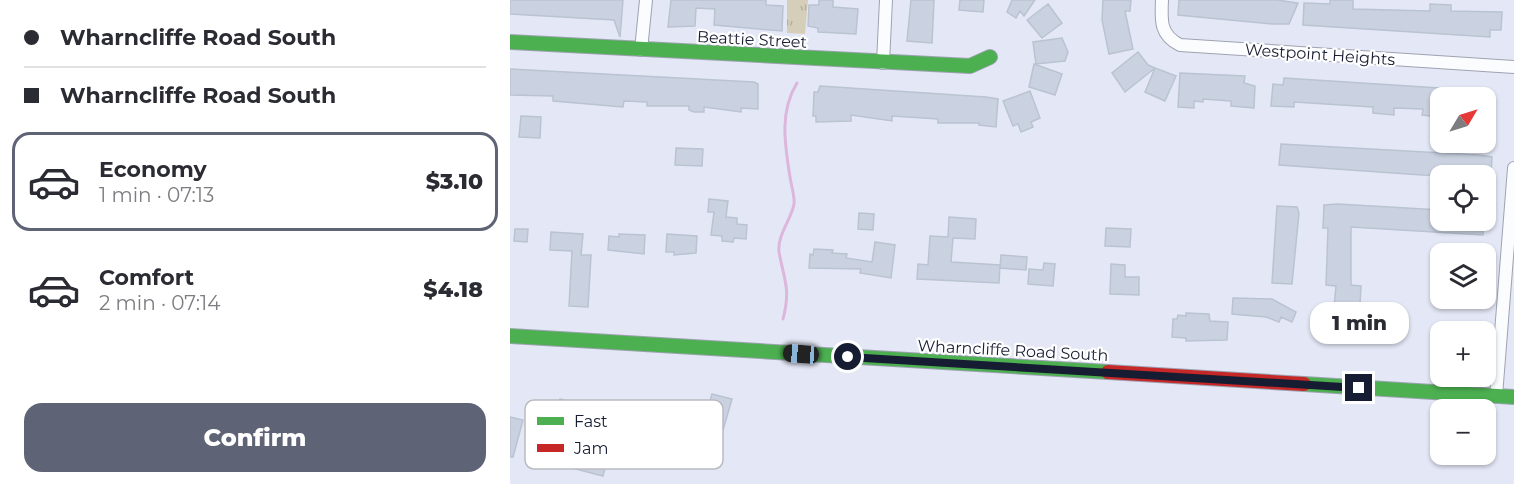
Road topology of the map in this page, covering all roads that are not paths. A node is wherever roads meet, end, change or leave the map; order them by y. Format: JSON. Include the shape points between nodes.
{"nodes":[{"id":1,"x":646,"y":0,"type":"edge"},
{"id":2,"x":886,"y":0,"type":"edge"},
{"id":3,"x":1162,"y":0,"type":"edge"},
{"id":4,"x":510,"y":42,"type":"edge"},
{"id":5,"x":641,"y":50,"type":"junction"},
{"id":6,"x":990,"y":57,"type":"dead end"},
{"id":7,"x":883,"y":63,"type":"junction"},
{"id":8,"x":1514,"y":67,"type":"edge"},
{"id":9,"x":1514,"y":168,"type":"edge"},
{"id":10,"x":510,"y":336,"type":"edge"},
{"id":11,"x":1496,"y":396,"type":"junction"},
{"id":12,"x":1514,"y":397,"type":"edge"}],
"edges":[{"from":1,"to":5,"type":"street"},
{"from":2,"to":7,"type":"street"},
{"from":3,"to":8,"type":"street","name":"Westpoint Heights","via":[[1161,26],[1168,39],[1180,45]]},
{"from":4,"to":5,"type":"main road","name":"Beattie Street"},
{"from":5,"to":7,"type":"main road","name":"Beattie Street"},
{"from":6,"to":7,"type":"main road","name":"Beattie Street","via":[[970,66]]},
{"from":9,"to":11,"type":"street"},
{"from":10,"to":11,"type":"main road","name":"Wharncliffe Road South"},
{"from":11,"to":12,"type":"main road","name":"Wharncliffe Road South"}]}
